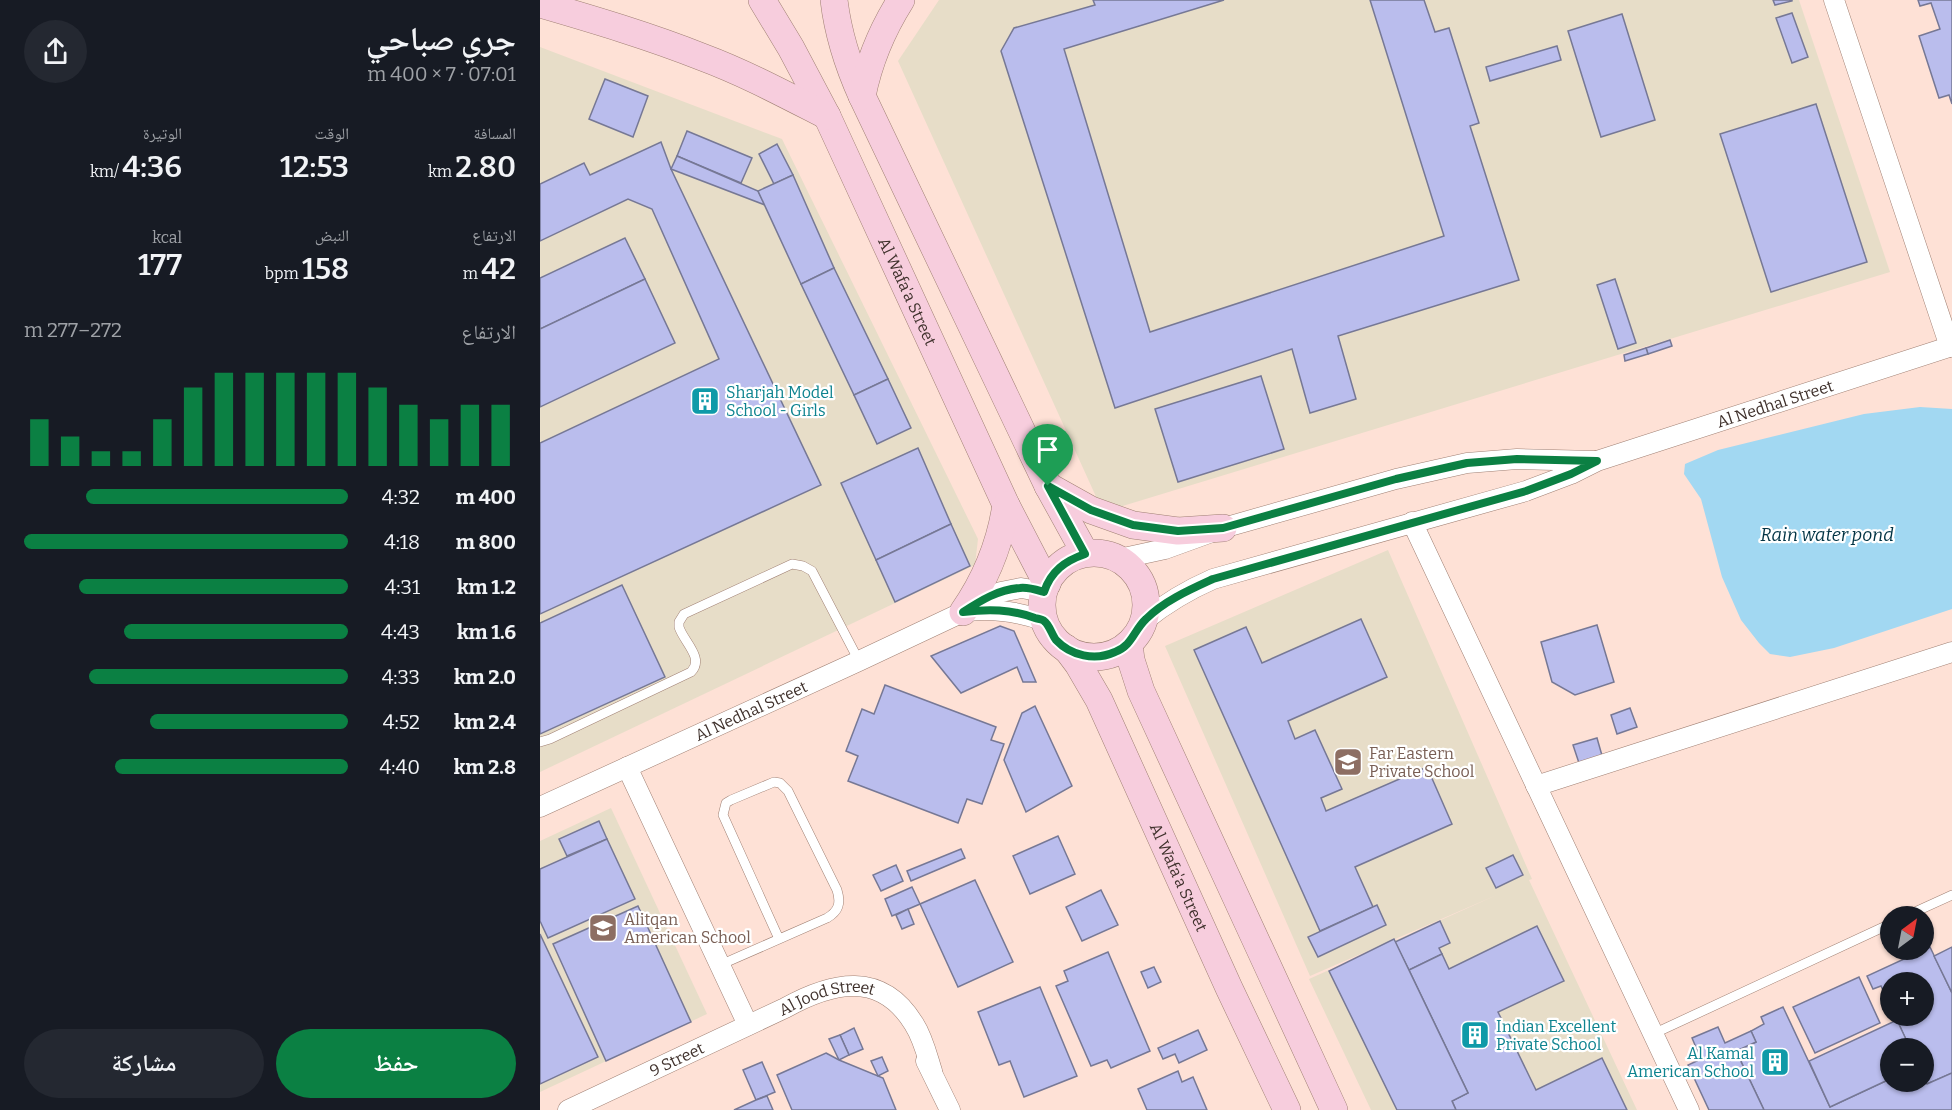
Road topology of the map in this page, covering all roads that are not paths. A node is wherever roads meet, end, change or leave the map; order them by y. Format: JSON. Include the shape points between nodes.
{"nodes":[{"id":1,"x":762,"y":0,"type":"edge"},
{"id":2,"x":834,"y":0,"type":"edge"},
{"id":3,"x":901,"y":0,"type":"edge"},
{"id":4,"x":1834,"y":0,"type":"edge"},
{"id":5,"x":540,"y":4,"type":"edge"},
{"id":6,"x":862,"y":96,"type":"junction"},
{"id":7,"x":827,"y":116,"type":"junction"},
{"id":8,"x":1951,"y":347,"type":"edge"},
{"id":9,"x":1597,"y":461,"type":"junction"},
{"id":10,"x":1048,"y":486,"type":"junction"},
{"id":11,"x":1006,"y":505,"type":"junction"},
{"id":12,"x":1412,"y":522,"type":"junction"},
{"id":13,"x":1223,"y":528,"type":"junction"},
{"id":14,"x":1085,"y":554,"type":"junction"},
{"id":15,"x":1119,"y":559,"type":"junction"},
{"id":16,"x":1046,"y":588,"type":"junction"},
{"id":17,"x":963,"y":612,"type":"junction"},
{"id":18,"x":1145,"y":620,"type":"junction"},
{"id":19,"x":1045,"y":621,"type":"junction"},
{"id":20,"x":1129,"y":644,"type":"junction"},
{"id":21,"x":1066,"y":648,"type":"junction"},
{"id":22,"x":1952,"y":652,"type":"edge"},
{"id":23,"x":859,"y":661,"type":"junction"},
{"id":24,"x":540,"y":742,"type":"edge"},
{"id":25,"x":627,"y":767,"type":"junction"},
{"id":26,"x":1536,"y":786,"type":"junction"},
{"id":27,"x":540,"y":807,"type":"edge"},
{"id":28,"x":1952,"y":896,"type":"edge"},
{"id":29,"x":1929,"y":906,"type":"edge"},
{"id":30,"x":1880,"y":929,"type":"edge"},
{"id":31,"x":779,"y":939,"type":"junction"},
{"id":32,"x":720,"y":965,"type":"junction"},
{"id":33,"x":785,"y":1008,"type":"joint"},
{"id":34,"x":748,"y":1025,"type":"junction"},
{"id":35,"x":1653,"y":1034,"type":"junction"},
{"id":36,"x":568,"y":1110,"type":"edge"},
{"id":37,"x":950,"y":1110,"type":"edge"},
{"id":38,"x":1287,"y":1110,"type":"edge"},
{"id":39,"x":1334,"y":1110,"type":"edge"},
{"id":40,"x":1689,"y":1110,"type":"edge"}],
"edges":[{"from":1,"to":7,"type":"street","name":"Al Wafa'a Street"},
{"from":2,"to":6,"type":"street","via":[[840,38]]},
{"from":3,"to":6,"type":"street","via":[[874,50]]},
{"from":4,"to":8,"type":"street"},
{"from":5,"to":7,"type":"street","via":[[704,57]]},
{"from":6,"to":10,"type":"street"},
{"from":7,"to":11,"type":"street","name":"Al Wafa'a Street"},
{"from":8,"to":9,"type":"street","name":"Al Nedhal Street"},
{"from":9,"to":12,"type":"street","name":"Al Nedhal Street","via":[[1526,491]]},
{"from":9,"to":13,"type":"street","name":"Al Nedhal Street","via":[[1517,459],[1467,463]]},
{"from":10,"to":13,"type":"street","via":[[1091,510],[1133,525],[1178,531]]},
{"from":10,"to":14,"type":"street"},
{"from":11,"to":16,"type":"street","name":"Al Wafa'a Street"},
{"from":11,"to":17,"type":"street","via":[[992,562]]},
{"from":12,"to":18,"type":"street","name":"Al Nedhal Street","via":[[1213,579],[1173,599]]},
{"from":12,"to":26,"type":"street"},
{"from":13,"to":15,"type":"street","name":"Al Nedhal Street","via":[[1165,549]]},
{"from":14,"to":15,"type":"street","via":[[1102,553]]},
{"from":14,"to":16,"type":"street","via":[[1069,559],[1056,570]]},
{"from":15,"to":18,"type":"street","via":[[1142,585]]},
{"from":16,"to":17,"type":"street","name":"Al Nedhal Street","via":[[1001,592]]},
{"from":16,"to":19,"type":"street","via":[[1042,606]]},
{"from":17,"to":19,"type":"street","name":"Al Nedhal Street","via":[[1013,611]]},
{"from":17,"to":23,"type":"street","name":"Al Nedhal Street"},
{"from":18,"to":20,"type":"street"},
{"from":19,"to":21,"type":"street"},
{"from":20,"to":21,"type":"street","via":[[1117,652],[1091,657]]},
{"from":20,"to":39,"type":"street","via":[[1141,691]]},
{"from":21,"to":38,"type":"street","name":"Al Wafa'a Street","via":[[1100,700],[1228,988]]},
{"from":22,"to":26,"type":"street"},
{"from":23,"to":24,"type":"lane","via":[[812,571],[792,564],[684,614],[679,627],[696,659],[691,672]]},
{"from":23,"to":25,"type":"street","name":"Al Nedhal Street"},
{"from":25,"to":27,"type":"street","name":"Al Nedhal Street"},
{"from":25,"to":32,"type":"street"},
{"from":26,"to":35,"type":"street"},
{"from":28,"to":29,"type":"lane"},
{"from":30,"to":35,"type":"lane"},
{"from":31,"to":31,"type":"lane","via":[[834,913],[840,898],[788,791],[774,782],[726,803],[723,815]]},
{"from":31,"to":32,"type":"lane"},
{"from":32,"to":34,"type":"street"},
{"from":33,"to":34,"type":"street","name":"9 Street"},
{"from":33,"to":37,"type":"street","name":"Al Jood Street","via":[[835,987],[862,986],[879,991],[903,1008],[914,1024]]},
{"from":34,"to":36,"type":"street","name":"9 Street"},
{"from":35,"to":40,"type":"street"}]}
